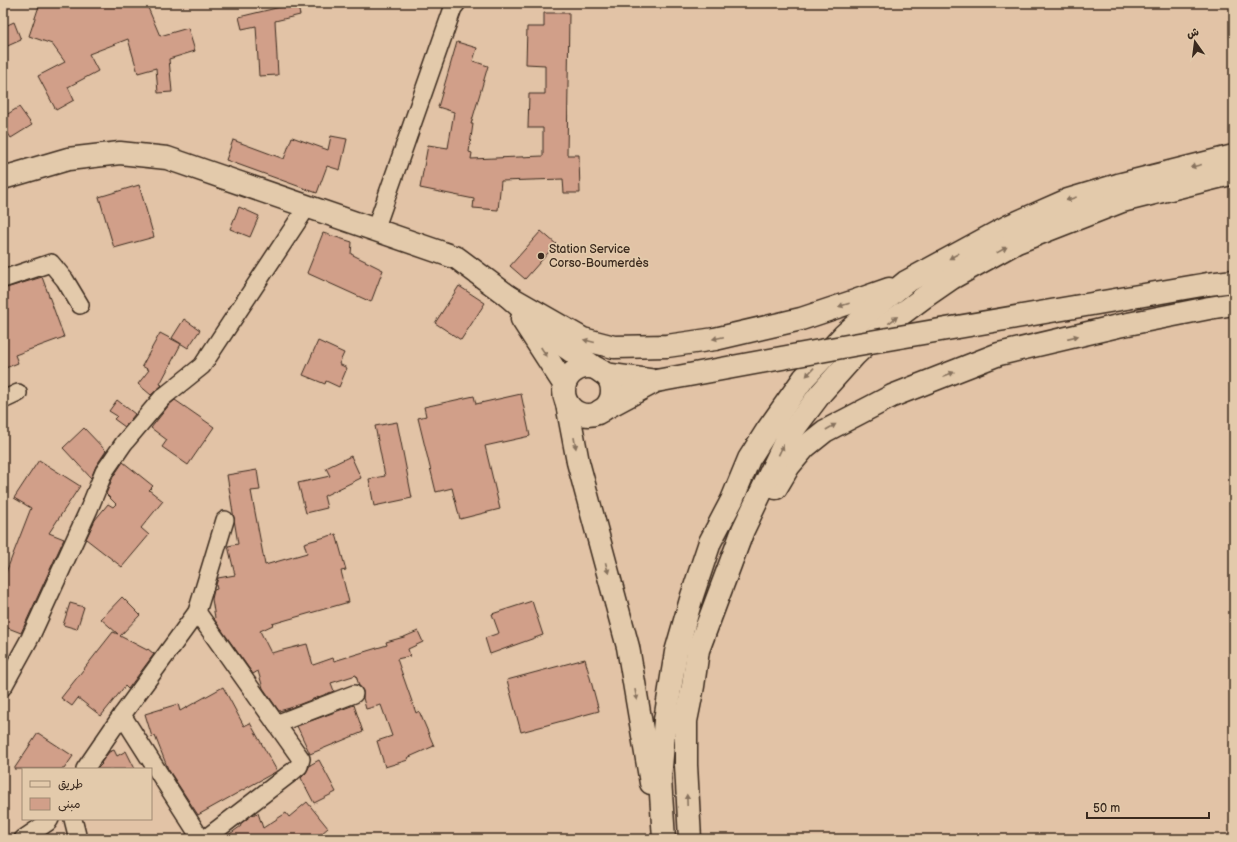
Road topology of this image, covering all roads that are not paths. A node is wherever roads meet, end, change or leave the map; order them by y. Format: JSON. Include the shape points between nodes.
{"nodes":[{"id":1,"x":457,"y":3,"type":"edge"},
{"id":2,"x":1234,"y":156,"type":"edge"},
{"id":3,"x":1234,"y":173,"type":"edge"},
{"id":4,"x":3,"y":178,"type":"edge"},
{"id":5,"x":307,"y":207,"type":"junction"},
{"id":6,"x":375,"y":230,"type":"junction"},
{"id":7,"x":3,"y":279,"type":"edge"},
{"id":8,"x":1234,"y":281,"type":"edge"},
{"id":9,"x":906,"y":282,"type":"junction"},
{"id":10,"x":508,"y":296,"type":"junction"},
{"id":11,"x":1234,"y":304,"type":"edge"},
{"id":12,"x":80,"y":305,"type":"dead end"},
{"id":13,"x":604,"y":374,"type":"junction"},
{"id":14,"x":656,"y":381,"type":"junction"},
{"id":15,"x":566,"y":394,"type":"junction"},
{"id":16,"x":598,"y":413,"type":"junction"},
{"id":17,"x":225,"y":520,"type":"dead end"},
{"id":18,"x":197,"y":612,"type":"junction"},
{"id":19,"x":698,"y":650,"type":"junction"},
{"id":20,"x":3,"y":687,"type":"edge"},
{"id":21,"x":354,"y":694,"type":"dead end"},
{"id":22,"x":122,"y":715,"type":"junction"},
{"id":23,"x":276,"y":724,"type":"junction"},
{"id":24,"x":86,"y":768,"type":"edge"},
{"id":25,"x":49,"y":820,"type":"edge"},
{"id":26,"x":73,"y":820,"type":"edge"},
{"id":27,"x":23,"y":839,"type":"edge"},
{"id":28,"x":78,"y":839,"type":"edge"},
{"id":29,"x":201,"y":839,"type":"edge"},
{"id":30,"x":205,"y":839,"type":"edge"},
{"id":31,"x":662,"y":839,"type":"edge"},
{"id":32,"x":690,"y":839,"type":"edge"}],
"edges":[{"from":1,"to":6,"type":"street","via":[[439,46]]},
{"from":2,"to":9,"type":"main road","one_way":true,"via":[[1068,200],[1008,226]]},
{"from":19,"to":3,"type":"main road","one_way":true,"via":[[743,530],[787,438],[821,393],[855,355],[888,324],[952,278],[1017,242],[1122,201]]},
{"from":4,"to":5,"type":"main road","via":[[68,159],[120,153],[167,158]]},
{"from":5,"to":6,"type":"main road"},
{"from":5,"to":20,"type":"street","via":[[202,366],[162,398],[124,443],[104,472],[30,638]]},
{"from":6,"to":10,"type":"main road","via":[[457,258]]},
{"from":7,"to":12,"type":"street","via":[[51,263]]},
{"from":8,"to":14,"type":"main road","bridge":true},
{"from":9,"to":10,"type":"main road","one_way":true,"via":[[801,319],[715,339],[668,346],[614,347],[583,339]]},
{"from":9,"to":31,"type":"main road","one_way":true,"via":[[844,335],[804,378],[749,458],[732,500],[710,542],[676,652],[665,720],[660,779]]},
{"from":10,"to":13,"type":"main road","via":[[564,346]]},
{"from":10,"to":15,"type":"main road","one_way":true},
{"from":19,"to":11,"type":"main road","one_way":true,"via":[[772,495],[789,466],[805,447],[824,431],[892,396],[999,354],[1118,326]]},
{"from":13,"to":14,"type":"main road"},
{"from":13,"to":15,"type":"main road","via":[[589,367],[578,369],[571,374]]},
{"from":13,"to":16,"type":"main road","via":[[611,385],[612,393],[607,404]]},
{"from":14,"to":16,"type":"main road"},
{"from":15,"to":16,"type":"main road","via":[[573,410],[581,414]]},
{"from":15,"to":31,"type":"main road","one_way":true,"via":[[578,462],[628,647]]},
{"from":17,"to":18,"type":"street"},
{"from":18,"to":22,"type":"street"},
{"from":18,"to":23,"type":"street"},
{"from":32,"to":19,"type":"main road","one_way":true,"via":[[686,721]]},
{"from":21,"to":23,"type":"street"},
{"from":22,"to":24,"type":"street"},
{"from":22,"to":29,"type":"street"},
{"from":23,"to":30,"type":"street","via":[[301,759],[299,766]]},
{"from":25,"to":27,"type":"street"},
{"from":26,"to":28,"type":"street"}]}
